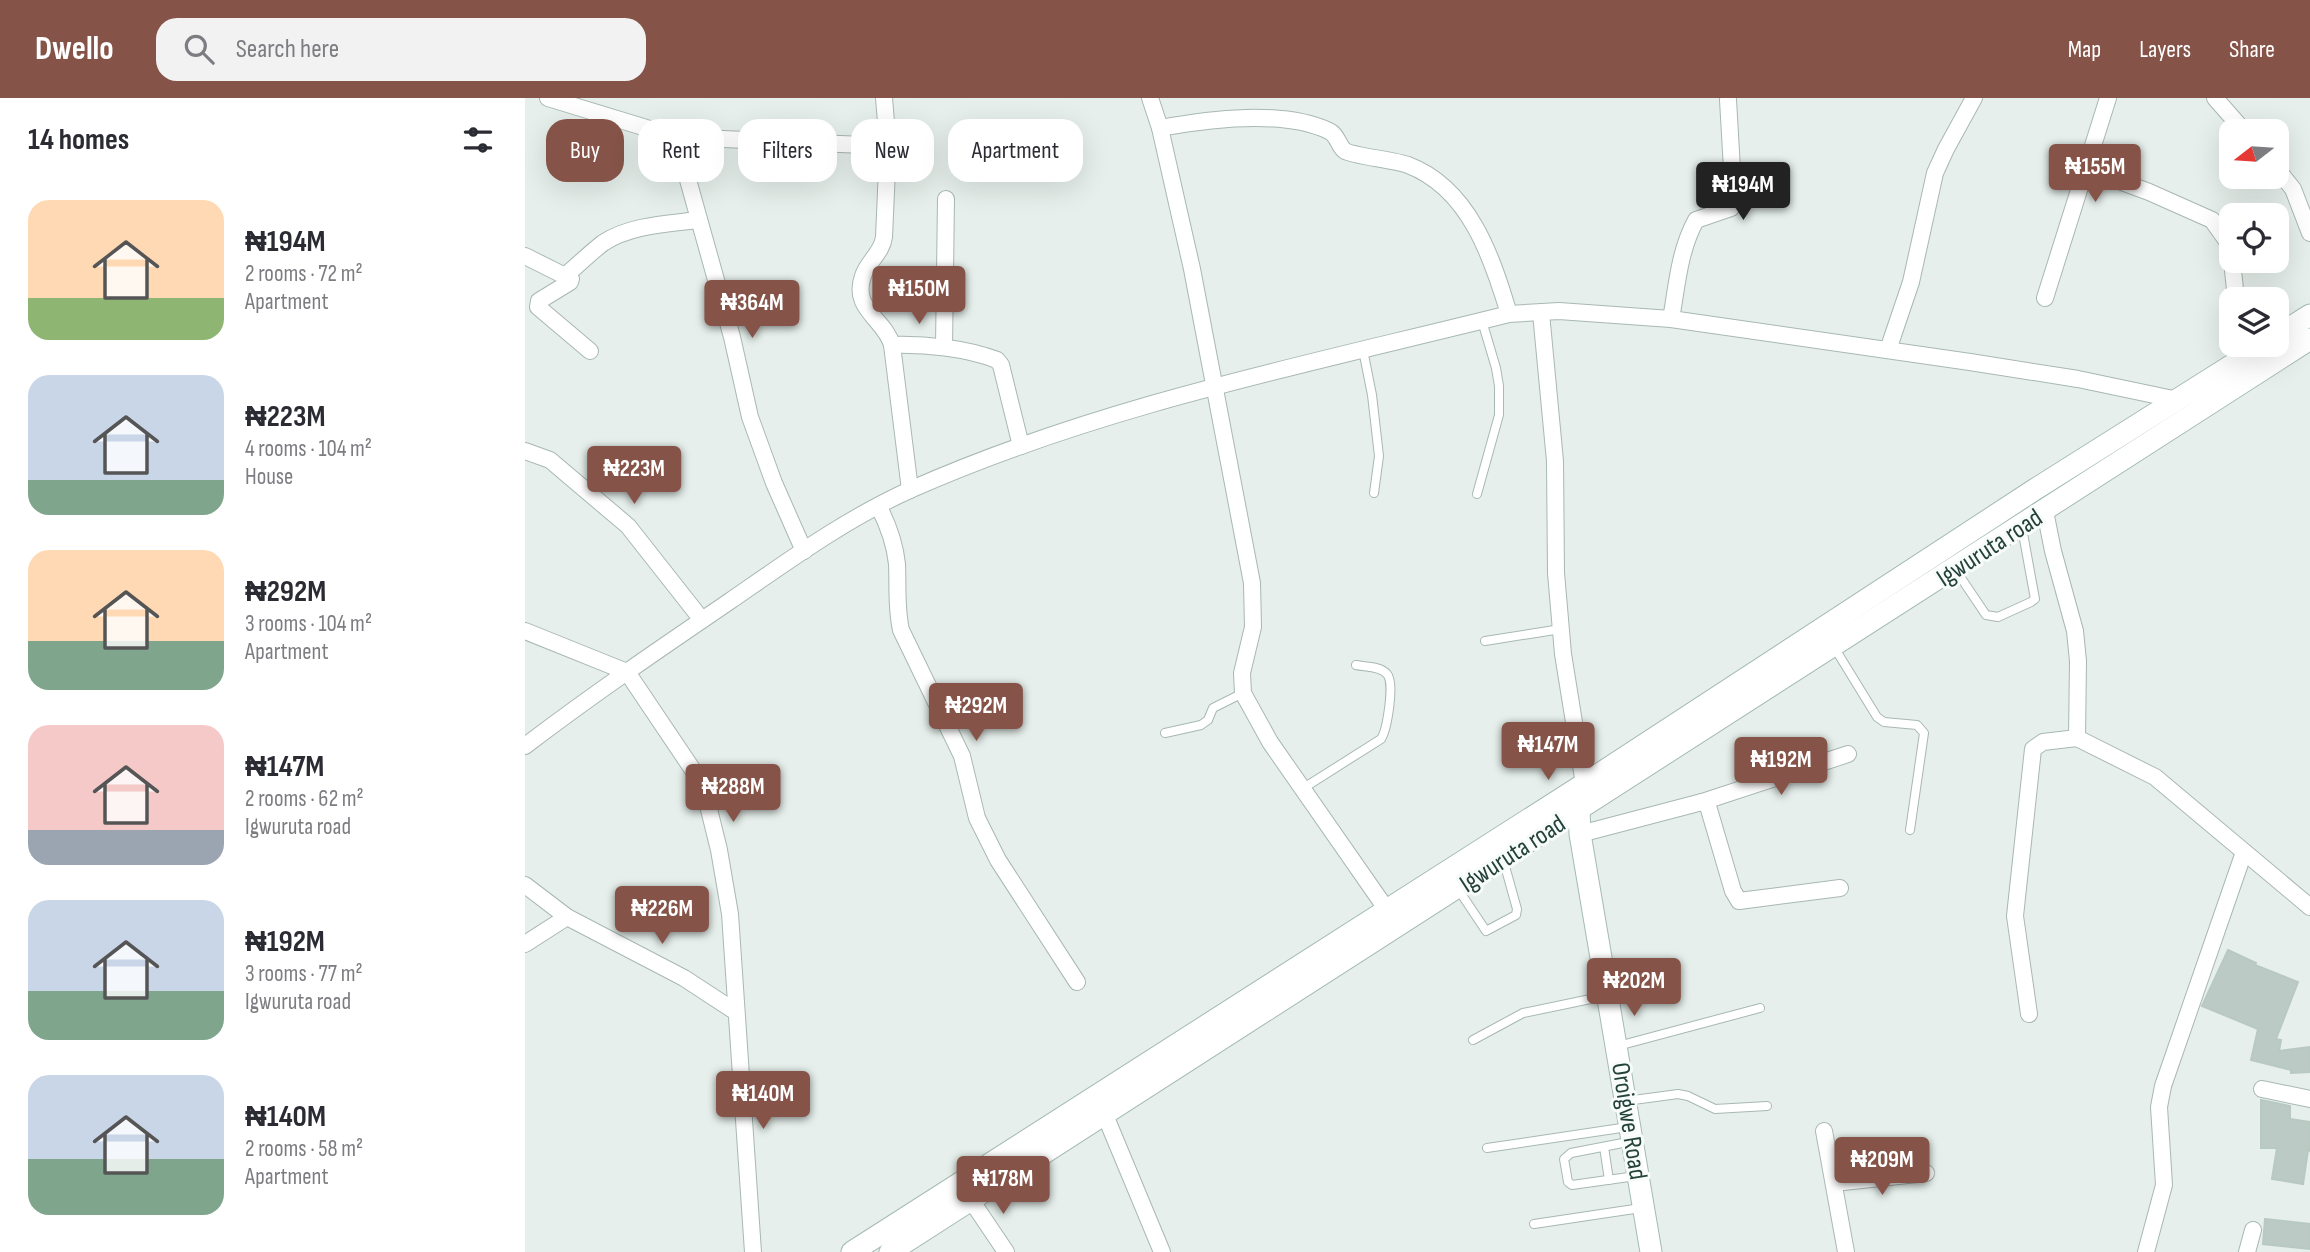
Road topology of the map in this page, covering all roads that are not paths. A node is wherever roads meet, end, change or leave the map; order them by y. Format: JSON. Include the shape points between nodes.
{"nodes":[{"id":1,"x":548,"y":98,"type":"edge"},
{"id":2,"x":884,"y":98,"type":"edge"},
{"id":3,"x":1150,"y":98,"type":"edge"},
{"id":4,"x":1974,"y":98,"type":"edge"},
{"id":5,"x":2108,"y":98,"type":"edge"},
{"id":6,"x":2215,"y":98,"type":"edge"},
{"id":7,"x":1728,"y":100,"type":"dead end"},
{"id":8,"x":886,"y":119,"type":"edge"},
{"id":9,"x":2233,"y":119,"type":"edge"},
{"id":10,"x":638,"y":125,"type":"edge"},
{"id":11,"x":1160,"y":128,"type":"junction"},
{"id":12,"x":724,"y":139,"type":"edge"},
{"id":13,"x":851,"y":144,"type":"edge"},
{"id":14,"x":2087,"y":169,"type":"junction"},
{"id":15,"x":688,"y":182,"type":"edge"},
{"id":16,"x":886,"y":182,"type":"edge"},
{"id":17,"x":2289,"y":184,"type":"edge"},
{"id":18,"x":946,"y":199,"type":"dead end"},
{"id":19,"x":698,"y":220,"type":"junction"},
{"id":20,"x":2219,"y":230,"type":"edge"},
{"id":21,"x":2310,"y":233,"type":"edge"},
{"id":22,"x":525,"y":256,"type":"edge"},
{"id":23,"x":566,"y":275,"type":"junction"},
{"id":24,"x":2045,"y":298,"type":"dead end"},
{"id":25,"x":1541,"y":313,"type":"junction"},
{"id":26,"x":1509,"y":314,"type":"junction"},
{"id":27,"x":2310,"y":315,"type":"edge"},
{"id":28,"x":1671,"y":319,"type":"junction"},
{"id":29,"x":1482,"y":321,"type":"junction"},
{"id":30,"x":2289,"y":328,"type":"edge"},
{"id":31,"x":2310,"y":340,"type":"edge"},
{"id":32,"x":892,"y":345,"type":"junction"},
{"id":33,"x":944,"y":347,"type":"junction"},
{"id":34,"x":1363,"y":350,"type":"junction"},
{"id":35,"x":1888,"y":350,"type":"junction"},
{"id":36,"x":590,"y":351,"type":"dead end"},
{"id":37,"x":2240,"y":357,"type":"edge"},
{"id":38,"x":1213,"y":388,"type":"junction"},
{"id":39,"x":2178,"y":400,"type":"junction"},
{"id":40,"x":1021,"y":446,"type":"junction"},
{"id":41,"x":525,"y":451,"type":"edge"},
{"id":42,"x":910,"y":490,"type":"junction"},
{"id":43,"x":1374,"y":493,"type":"dead end"},
{"id":44,"x":1477,"y":494,"type":"dead end"},
{"id":45,"x":879,"y":507,"type":"junction"},
{"id":46,"x":2045,"y":511,"type":"junction"},
{"id":47,"x":2021,"y":526,"type":"junction"},
{"id":48,"x":804,"y":551,"type":"junction"},
{"id":49,"x":1955,"y":569,"type":"junction"},
{"id":50,"x":702,"y":620,"type":"junction"},
{"id":51,"x":1561,"y":629,"type":"junction"},
{"id":52,"x":525,"y":632,"type":"edge"},
{"id":53,"x":1485,"y":641,"type":"dead end"},
{"id":54,"x":1834,"y":646,"type":"junction"},
{"id":55,"x":1356,"y":665,"type":"dead end"},
{"id":56,"x":627,"y":672,"type":"junction"},
{"id":57,"x":1243,"y":693,"type":"junction"},
{"id":58,"x":1165,"y":733,"type":"dead end"},
{"id":59,"x":2077,"y":738,"type":"junction"},
{"id":60,"x":525,"y":746,"type":"edge"},
{"id":61,"x":1847,"y":754,"type":"dead end"},
{"id":62,"x":1584,"y":784,"type":"junction"},
{"id":63,"x":1302,"y":789,"type":"junction"},
{"id":64,"x":1702,"y":802,"type":"junction"},
{"id":65,"x":1579,"y":810,"type":"junction"},
{"id":66,"x":1910,"y":830,"type":"dead end"},
{"id":67,"x":1580,"y":834,"type":"junction"},
{"id":68,"x":2244,"y":852,"type":"junction"},
{"id":69,"x":1503,"y":859,"type":"junction"},
{"id":70,"x":525,"y":884,"type":"edge"},
{"id":71,"x":1458,"y":888,"type":"junction"},
{"id":72,"x":1840,"y":888,"type":"dead end"},
{"id":73,"x":2310,"y":907,"type":"edge"},
{"id":74,"x":1387,"y":910,"type":"junction"},
{"id":75,"x":567,"y":917,"type":"junction"},
{"id":76,"x":525,"y":944,"type":"edge"},
{"id":77,"x":1077,"y":982,"type":"dead end"},
{"id":78,"x":1608,"y":996,"type":"junction"},
{"id":79,"x":1760,"y":1008,"type":"dead end"},
{"id":80,"x":736,"y":1012,"type":"junction"},
{"id":81,"x":2029,"y":1014,"type":"dead end"},
{"id":82,"x":1473,"y":1040,"type":"dead end"},
{"id":83,"x":1618,"y":1046,"type":"junction"},
{"id":84,"x":2262,"y":1089,"type":"dead end"},
{"id":85,"x":2310,"y":1098,"type":"edge"},
{"id":86,"x":1626,"y":1101,"type":"junction"},
{"id":87,"x":1767,"y":1106,"type":"dead end"},
{"id":88,"x":1105,"y":1115,"type":"junction"},
{"id":89,"x":1824,"y":1131,"type":"dead end"},
{"id":90,"x":1632,"y":1134,"type":"junction"},
{"id":91,"x":1604,"y":1147,"type":"junction"},
{"id":92,"x":1487,"y":1148,"type":"dead end"},
{"id":93,"x":1926,"y":1173,"type":"dead end"},
{"id":94,"x":1639,"y":1175,"type":"junction"},
{"id":95,"x":1609,"y":1180,"type":"junction"},
{"id":96,"x":1833,"y":1183,"type":"junction"},
{"id":97,"x":971,"y":1200,"type":"junction"},
{"id":98,"x":1644,"y":1207,"type":"junction"},
{"id":99,"x":1534,"y":1224,"type":"dead end"},
{"id":100,"x":2253,"y":1230,"type":"dead end"},
{"id":101,"x":753,"y":1252,"type":"edge"},
{"id":102,"x":852,"y":1252,"type":"edge"},
{"id":103,"x":890,"y":1252,"type":"edge"},
{"id":104,"x":1006,"y":1252,"type":"edge"},
{"id":105,"x":1163,"y":1252,"type":"edge"},
{"id":106,"x":1651,"y":1252,"type":"edge"},
{"id":107,"x":1846,"y":1252,"type":"edge"},
{"id":108,"x":2146,"y":1252,"type":"edge"},
{"id":109,"x":2247,"y":1252,"type":"edge"}],
"edges":[{"from":1,"to":10,"type":"street"},
{"from":2,"to":8,"type":"street"},
{"from":3,"to":11,"type":"street"},
{"from":4,"to":35,"type":"street","via":[[1935,173],[1911,282]]},
{"from":5,"to":14,"type":"street"},
{"from":6,"to":9,"type":"street"},
{"from":7,"to":28,"type":"street","via":[[1734,204],[1696,220],[1681,258]]},
{"from":11,"to":26,"type":"street","via":[[1233,117],[1305,123],[1335,135],[1348,152],[1428,174],[1464,210],[1484,242]]},
{"from":11,"to":38,"type":"street"},
{"from":12,"to":13,"type":"street"},
{"from":14,"to":20,"type":"street","via":[[2212,220]]},
{"from":14,"to":24,"type":"street"},
{"from":15,"to":19,"type":"street"},
{"from":16,"to":32,"type":"street","via":[[883,244],[863,277],[861,291],[865,306]]},
{"from":17,"to":21,"type":"street"},
{"from":18,"to":33,"type":"street"},
{"from":19,"to":23,"type":"street","via":[[619,235]]},
{"from":19,"to":48,"type":"street","via":[[750,416],[773,483]]},
{"from":22,"to":23,"type":"street"},
{"from":23,"to":36,"type":"street","via":[[570,282],[539,301],[538,307]]},
{"from":25,"to":26,"type":"street"},
{"from":25,"to":28,"type":"street"},
{"from":25,"to":51,"type":"street","via":[[1555,461]]},
{"from":26,"to":29,"type":"street"},
{"from":27,"to":30,"type":"main road"},
{"from":28,"to":35,"type":"street"},
{"from":29,"to":34,"type":"street"},
{"from":29,"to":44,"type":"lane","via":[[1496,368],[1499,415]]},
{"from":31,"to":46,"type":"main road","name":"Igwuruta road"},
{"from":32,"to":33,"type":"street"},
{"from":32,"to":42,"type":"street"},
{"from":33,"to":40,"type":"street","via":[[997,360],[1001,365]]},
{"from":34,"to":38,"type":"street"},
{"from":34,"to":43,"type":"lane","via":[[1379,456]]},
{"from":35,"to":39,"type":"street","via":[[2078,379]]},
{"from":37,"to":39,"type":"main road","name":"Igwuruta road"},
{"from":38,"to":40,"type":"street"},
{"from":38,"to":57,"type":"street","via":[[1252,583],[1252,626],[1242,673]]},
{"from":39,"to":62,"type":"main road","name":"Igwuruta road"},
{"from":40,"to":42,"type":"street"},
{"from":41,"to":50,"type":"street","via":[[550,460],[628,526]]},
{"from":42,"to":45,"type":"street"},
{"from":45,"to":48,"type":"street"},
{"from":45,"to":77,"type":"street","via":[[894,547],[901,630],[962,756],[977,818],[998,860]]},
{"from":46,"to":47,"type":"main road","name":"Igwuruta road"},
{"from":46,"to":59,"type":"street","via":[[2075,631]]},
{"from":47,"to":49,"type":"main road","name":"Igwuruta road"},
{"from":47,"to":49,"type":"lane","via":[[2035,588],[2031,602],[1998,617],[1986,615]]},
{"from":48,"to":50,"type":"street"},
{"from":49,"to":54,"type":"main road","name":"Igwuruta road"},
{"from":50,"to":56,"type":"street"},
{"from":51,"to":53,"type":"lane"},
{"from":51,"to":62,"type":"street"},
{"from":52,"to":56,"type":"street"},
{"from":54,"to":65,"type":"main road","name":"Igwuruta road"},
{"from":54,"to":66,"type":"lane","via":[[1877,717],[1884,722],[1917,724],[1924,733]]},
{"from":55,"to":63,"type":"lane","via":[[1386,672],[1391,680],[1386,731],[1381,739]]},
{"from":56,"to":60,"type":"street"},
{"from":56,"to":80,"type":"street","via":[[703,785],[730,914]]},
{"from":57,"to":58,"type":"lane","via":[[1213,708],[1202,725]]},
{"from":57,"to":63,"type":"street"},
{"from":59,"to":68,"type":"street","via":[[2155,777]]},
{"from":59,"to":81,"type":"street","via":[[2043,742],[2033,749],[2015,916]]},
{"from":61,"to":64,"type":"street"},
{"from":62,"to":65,"type":"main road","name":"Oroigwe Road"},
{"from":62,"to":74,"type":"main road","name":"Igwuruta road"},
{"from":63,"to":74,"type":"street"},
{"from":64,"to":67,"type":"street"},
{"from":64,"to":72,"type":"street","via":[[1708,806],[1739,901]]},
{"from":65,"to":67,"type":"main road","name":"Oroigwe Road"},
{"from":65,"to":69,"type":"main road","name":"Igwuruta road"},
{"from":67,"to":78,"type":"main road","name":"Oroigwe Road"},
{"from":68,"to":73,"type":"street"},
{"from":68,"to":108,"type":"street","via":[[2160,1098],[2164,1185]]},
{"from":69,"to":71,"type":"main road","name":"Igwuruta road"},
{"from":69,"to":71,"type":"lane","via":[[1516,915],[1486,931]]},
{"from":70,"to":75,"type":"street"},
{"from":71,"to":88,"type":"main road","name":"Igwuruta road"},
{"from":74,"to":102,"type":"main road","name":"Igwuruta road"},
{"from":75,"to":76,"type":"street"},
{"from":75,"to":80,"type":"street","via":[[684,978]]},
{"from":78,"to":82,"type":"lane","via":[[1523,1013]]},
{"from":78,"to":83,"type":"main road","name":"Oroigwe Road"},
{"from":79,"to":83,"type":"lane"},
{"from":80,"to":101,"type":"street"},
{"from":83,"to":86,"type":"main road","name":"Oroigwe Road"},
{"from":84,"to":85,"type":"street"},
{"from":86,"to":87,"type":"lane","via":[[1678,1094],[1715,1109]]},
{"from":86,"to":90,"type":"main road","name":"Oroigwe Road"},
{"from":88,"to":97,"type":"main road","name":"Igwuruta road"},
{"from":88,"to":105,"type":"street"},
{"from":89,"to":96,"type":"street"},
{"from":90,"to":91,"type":"lane"},
{"from":90,"to":92,"type":"lane"},
{"from":90,"to":94,"type":"main road","name":"Oroigwe Road"},
{"from":91,"to":95,"type":"lane"},
{"from":91,"to":95,"type":"lane","via":[[1567,1154],[1564,1159],[1571,1185]]},
{"from":93,"to":96,"type":"street"},
{"from":94,"to":95,"type":"lane"},
{"from":94,"to":98,"type":"main road","name":"Oroigwe Road"},
{"from":96,"to":107,"type":"street"},
{"from":97,"to":103,"type":"main road","name":"Igwuruta road"},
{"from":97,"to":104,"type":"street"},
{"from":98,"to":99,"type":"lane"},
{"from":98,"to":106,"type":"main road","name":"Oroigwe Road"},
{"from":100,"to":109,"type":"street"}]}
